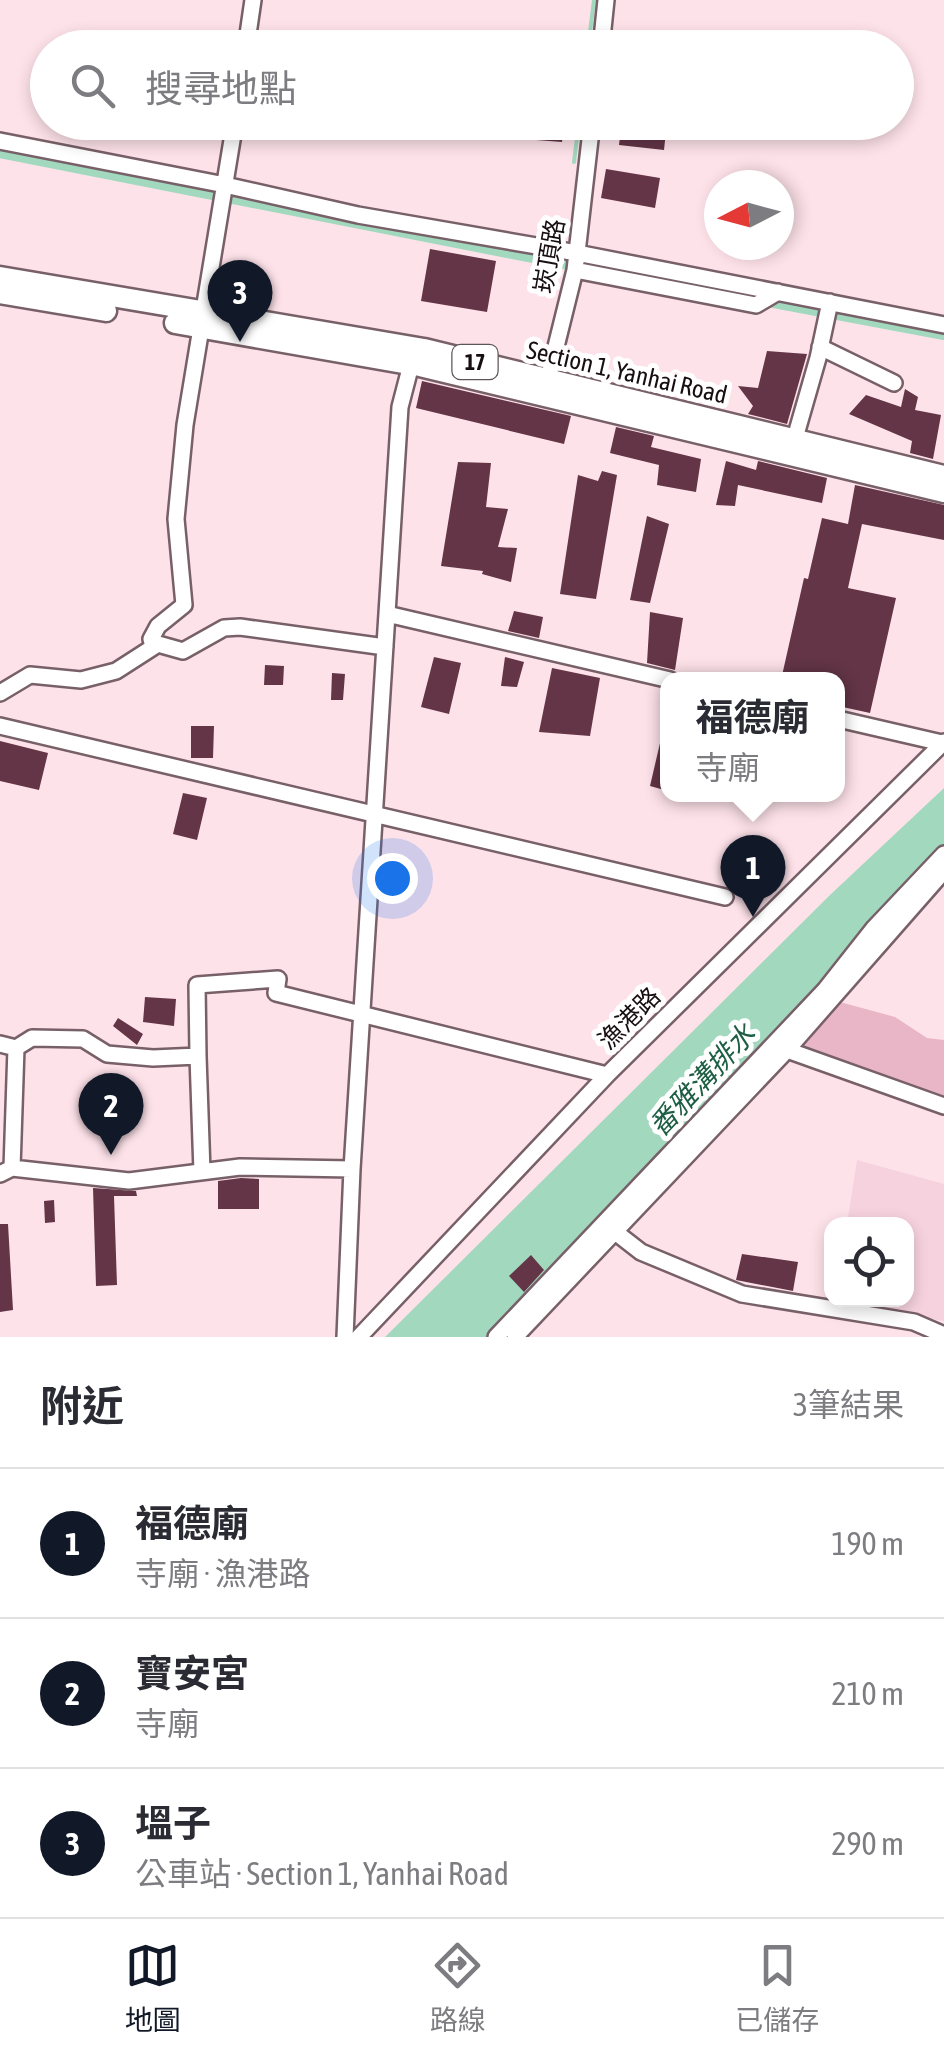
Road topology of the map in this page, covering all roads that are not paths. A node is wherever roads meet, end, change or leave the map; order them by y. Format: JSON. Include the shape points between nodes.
{"nodes":[{"id":1,"x":253,"y":0,"type":"edge"},
{"id":2,"x":606,"y":0,"type":"edge"},
{"id":3,"x":249,"y":30,"type":"edge"},
{"id":4,"x":603,"y":30,"type":"edge"},
{"id":5,"x":231,"y":140,"type":"edge"},
{"id":6,"x":590,"y":140,"type":"edge"},
{"id":7,"x":0,"y":141,"type":"edge"},
{"id":8,"x":225,"y":185,"type":"junction"},
{"id":9,"x":576,"y":261,"type":"junction"},
{"id":10,"x":0,"y":277,"type":"edge"},
{"id":11,"x":0,"y":294,"type":"edge"},
{"id":12,"x":830,"y":302,"type":"junction"},
{"id":13,"x":201,"y":320,"type":"junction"},
{"id":14,"x":944,"y":324,"type":"edge"},
{"id":15,"x":820,"y":347,"type":"junction"},
{"id":16,"x":413,"y":356,"type":"junction"},
{"id":17,"x":894,"y":382,"type":"dead end"},
{"id":18,"x":546,"y":387,"type":"junction"},
{"id":19,"x":780,"y":440,"type":"junction"},
{"id":20,"x":896,"y":472,"type":"junction"},
{"id":21,"x":944,"y":476,"type":"edge"},
{"id":22,"x":944,"y":492,"type":"edge"},
{"id":23,"x":387,"y":614,"type":"junction"},
{"id":24,"x":384,"y":646,"type":"junction"},
{"id":25,"x":153,"y":647,"type":"junction"},
{"id":26,"x":660,"y":678,"type":"edge"},
{"id":27,"x":0,"y":693,"type":"edge"},
{"id":28,"x":845,"y":721,"type":"edge"},
{"id":29,"x":0,"y":726,"type":"edge"},
{"id":30,"x":943,"y":742,"type":"edge"},
{"id":31,"x":376,"y":813,"type":"junction"},
{"id":32,"x":944,"y":854,"type":"edge"},
{"id":33,"x":944,"y":872,"type":"edge"},
{"id":34,"x":725,"y":897,"type":"dead end"},
{"id":35,"x":363,"y":1014,"type":"junction"},
{"id":36,"x":8,"y":1046,"type":"edge"},
{"id":37,"x":786,"y":1050,"type":"junction"},
{"id":38,"x":198,"y":1056,"type":"junction"},
{"id":39,"x":607,"y":1074,"type":"junction"},
{"id":40,"x":944,"y":1106,"type":"edge"},
{"id":41,"x":352,"y":1169,"type":"junction"},
{"id":42,"x":6,"y":1171,"type":"edge"},
{"id":43,"x":202,"y":1172,"type":"junction"},
{"id":44,"x":606,"y":1231,"type":"junction"},
{"id":45,"x":944,"y":1335,"type":"edge"},
{"id":46,"x":345,"y":1337,"type":"edge"},
{"id":47,"x":359,"y":1337,"type":"edge"},
{"id":48,"x":496,"y":1337,"type":"edge"},
{"id":49,"x":514,"y":1337,"type":"edge"}],
"edges":[{"from":1,"to":3,"type":"street"},
{"from":2,"to":4,"type":"street"},
{"from":5,"to":8,"type":"street"},
{"from":6,"to":9,"type":"street","name":"崁頂路"},
{"from":7,"to":8,"type":"street"},
{"from":8,"to":9,"type":"street"},
{"from":8,"to":13,"type":"street"},
{"from":9,"to":12,"type":"street","via":[[756,305],[778,292]]},
{"from":9,"to":18,"type":"street","name":"崁頂路"},
{"from":10,"to":13,"type":"main road","name":"Section 1, Yanhai Road","number":"17"},
{"from":11,"to":13,"type":"main road","name":"Section 1, Yanhai Road","number":"17"},
{"from":12,"to":14,"type":"street"},
{"from":12,"to":15,"type":"street"},
{"from":13,"to":16,"type":"main road","name":"Section 1, Yanhai Road","number":"17"},
{"from":13,"to":25,"type":"street","via":[[176,519],[184,606],[158,626]]},
{"from":15,"to":17,"type":"street"},
{"from":15,"to":19,"type":"street"},
{"from":16,"to":18,"type":"main road","name":"Section 1, Yanhai Road","number":"17"},
{"from":16,"to":23,"type":"street","via":[[400,408]]},
{"from":18,"to":19,"type":"main road","name":"Section 1, Yanhai Road","number":"17"},
{"from":19,"to":20,"type":"main road","name":"Section 1, Yanhai Road","number":"17"},
{"from":20,"to":21,"type":"main road","name":"Section 1, Yanhai Road","number":"17"},
{"from":20,"to":22,"type":"main road","name":"Section 1, Yanhai Road","number":"17"},
{"from":23,"to":24,"type":"street"},
{"from":23,"to":26,"type":"street"},
{"from":24,"to":25,"type":"street","via":[[240,627],[224,628],[183,651]]},
{"from":24,"to":31,"type":"street"},
{"from":25,"to":27,"type":"street","via":[[116,672],[82,680],[30,675]]},
{"from":28,"to":30,"type":"street"},
{"from":29,"to":31,"type":"street"},
{"from":30,"to":39,"type":"street","name":"漁港路"},
{"from":31,"to":34,"type":"street"},
{"from":31,"to":35,"type":"street"},
{"from":32,"to":44,"type":"street"},
{"from":33,"to":37,"type":"street"},
{"from":35,"to":38,"type":"street","via":[[276,993],[278,978],[197,985]]},
{"from":35,"to":39,"type":"street"},
{"from":35,"to":41,"type":"street"},
{"from":36,"to":38,"type":"street","via":[[32,1038],[82,1039],[107,1054]]},
{"from":36,"to":42,"type":"street"},
{"from":37,"to":40,"type":"street"},
{"from":37,"to":44,"type":"street"},
{"from":38,"to":43,"type":"street"},
{"from":39,"to":47,"type":"street","name":"漁港路"},
{"from":41,"to":43,"type":"street"},
{"from":41,"to":46,"type":"street"},
{"from":42,"to":43,"type":"street","via":[[129,1181]]},
{"from":44,"to":45,"type":"street","via":[[742,1294],[914,1322]]},
{"from":44,"to":48,"type":"street"},
{"from":44,"to":49,"type":"street"}]}
